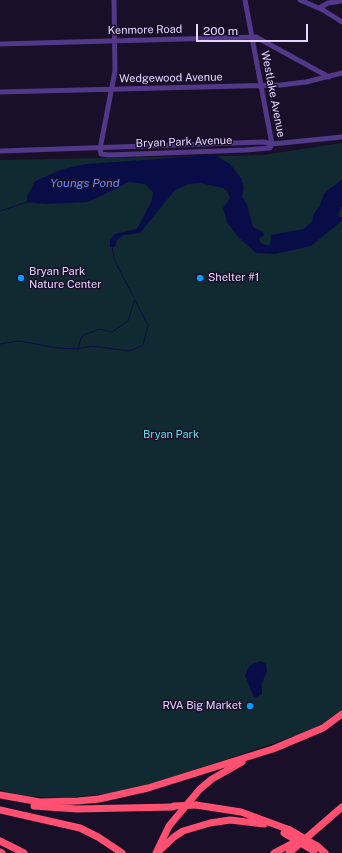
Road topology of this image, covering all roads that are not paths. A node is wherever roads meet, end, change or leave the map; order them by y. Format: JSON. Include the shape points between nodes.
{"nodes":[{"id":1,"x":114,"y":0,"type":"edge"},
{"id":2,"x":245,"y":0,"type":"edge"},
{"id":3,"x":300,"y":0,"type":"edge"},
{"id":4,"x":342,"y":1,"type":"edge"},
{"id":5,"x":319,"y":8,"type":"junction"},
{"id":6,"x":342,"y":22,"type":"edge"},
{"id":7,"x":252,"y":37,"type":"junction"},
{"id":8,"x":115,"y":40,"type":"junction"},
{"id":9,"x":0,"y":44,"type":"edge"},
{"id":10,"x":342,"y":73,"type":"edge"},
{"id":11,"x":329,"y":77,"type":"junction"},
{"id":12,"x":261,"y":86,"type":"junction"},
{"id":13,"x":112,"y":89,"type":"junction"},
{"id":14,"x":0,"y":92,"type":"edge"},
{"id":15,"x":342,"y":137,"type":"edge"},
{"id":16,"x":272,"y":144,"type":"junction"},
{"id":17,"x":100,"y":149,"type":"junction"},
{"id":18,"x":0,"y":151,"type":"edge"},
{"id":19,"x":342,"y":714,"type":"edge"},
{"id":20,"x":276,"y":748,"type":"junction"},
{"id":21,"x":0,"y":797,"type":"edge"},
{"id":22,"x":194,"y":807,"type":"junction"},
{"id":23,"x":342,"y":807,"type":"edge"},
{"id":24,"x":0,"y":810,"type":"edge"},
{"id":25,"x":330,"y":817,"type":"junction"},
{"id":26,"x":264,"y":824,"type":"junction"},
{"id":27,"x":287,"y":832,"type":"junction"},
{"id":28,"x":0,"y":841,"type":"edge"},
{"id":29,"x":316,"y":850,"type":"edge"},
{"id":30,"x":24,"y":853,"type":"edge"},
{"id":31,"x":122,"y":853,"type":"edge"},
{"id":32,"x":156,"y":853,"type":"edge"},
{"id":33,"x":274,"y":853,"type":"edge"},
{"id":34,"x":289,"y":853,"type":"edge"},
{"id":35,"x":325,"y":853,"type":"edge"}],
"edges":[{"from":1,"to":8,"type":"street"},
{"from":2,"to":7,"type":"street","name":"Westlake Avenue"},
{"from":3,"to":5,"type":"street"},
{"from":4,"to":5,"type":"street","via":[[328,3]]},
{"from":5,"to":6,"type":"street"},
{"from":7,"to":8,"type":"street","name":"Kenmore Road"},
{"from":7,"to":11,"type":"street","name":"Kenmore Road"},
{"from":7,"to":12,"type":"street","name":"Westlake Avenue"},
{"from":8,"to":9,"type":"street","name":"Kenmore Road"},
{"from":8,"to":13,"type":"street","via":[[116,71]]},
{"from":10,"to":11,"type":"street","name":"Wedgewood Avenue"},
{"from":11,"to":12,"type":"street","name":"Wedgewood Avenue","via":[[294,84]]},
{"from":12,"to":13,"type":"street","name":"Wedgewood Avenue"},
{"from":12,"to":16,"type":"street","name":"Westlake Avenue"},
{"from":13,"to":14,"type":"street","name":"Wedgewood Avenue"},
{"from":13,"to":17,"type":"street"},
{"from":15,"to":16,"type":"street","name":"Bryan Park Avenue"},
{"from":16,"to":17,"type":"street","name":"Bryan Park Avenue","via":[[270,148],[246,150],[109,155],[101,154]]},
{"from":17,"to":18,"type":"street","name":"Bryan Park Avenue"},
{"from":19,"to":20,"type":"highway","via":[[323,728]]},
{"from":20,"to":21,"type":"highway","via":[[148,788],[106,798],[40,802]]},
{"from":20,"to":32,"type":"highway","via":[[239,764],[200,789],[169,826]]},
{"from":21,"to":22,"type":"highway","bridge":true,"via":[[20,804],[47,808]]},
{"from":22,"to":26,"type":"highway","via":[[216,810]]},
{"from":22,"to":27,"type":"highway","via":[[241,812]]},
{"from":23,"to":25,"type":"highway"},
{"from":24,"to":31,"type":"highway","via":[[80,828]]},
{"from":25,"to":33,"type":"highway","via":[[294,843]]},
{"from":25,"to":34,"type":"highway"},
{"from":26,"to":27,"type":"highway"},
{"from":26,"to":32,"type":"highway","via":[[230,820],[196,826],[174,837]]},
{"from":27,"to":29,"type":"highway","bridge":true},
{"from":28,"to":30,"type":"highway"},
{"from":29,"to":35,"type":"highway"}]}
